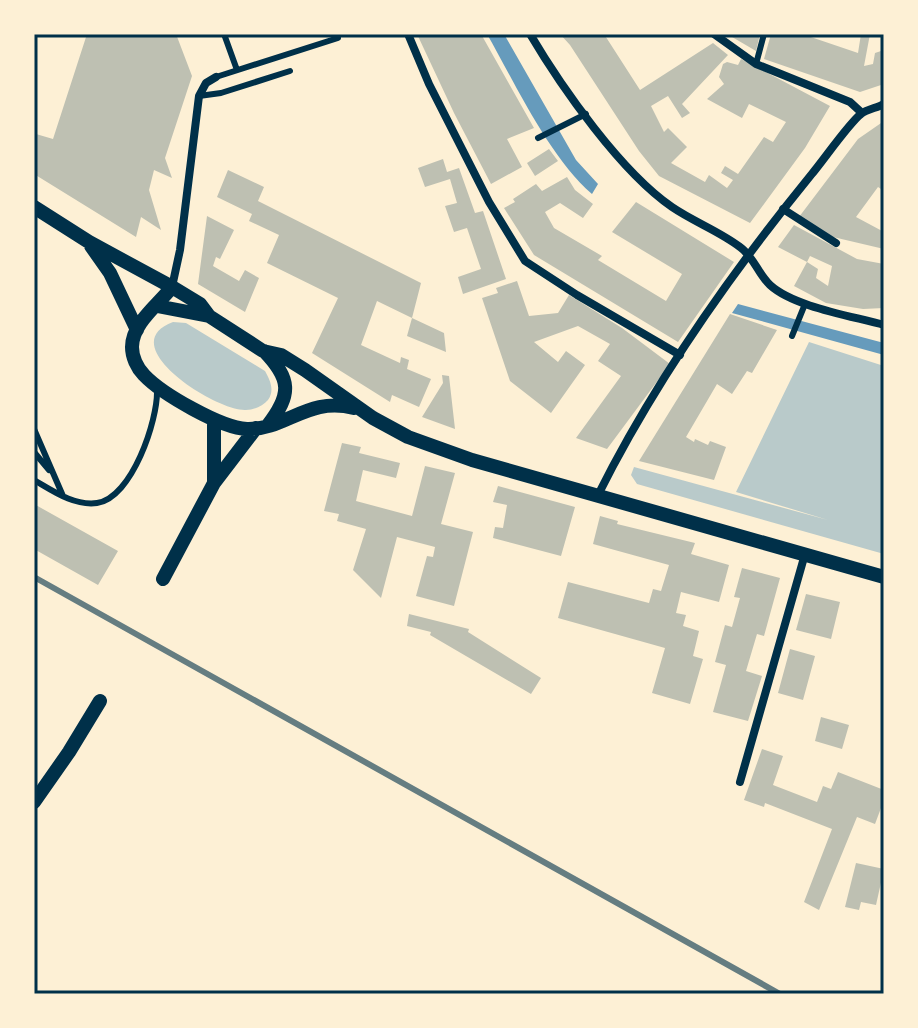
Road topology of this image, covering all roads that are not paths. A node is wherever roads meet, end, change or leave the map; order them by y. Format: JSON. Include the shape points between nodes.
{"nodes":[{"id":1,"x":224,"y":34,"type":"edge"},
{"id":2,"x":337,"y":34,"type":"edge"},
{"id":3,"x":408,"y":34,"type":"edge"},
{"id":4,"x":530,"y":34,"type":"edge"},
{"id":5,"x":714,"y":34,"type":"edge"},
{"id":6,"x":764,"y":34,"type":"edge"},
{"id":7,"x":756,"y":64,"type":"junction"},
{"id":8,"x":237,"y":70,"type":"junction"},
{"id":9,"x":290,"y":71,"type":"dead end"},
{"id":10,"x":216,"y":77,"type":"joint"},
{"id":11,"x":199,"y":96,"type":"junction"},
{"id":12,"x":884,"y":104,"type":"edge"},
{"id":13,"x":862,"y":113,"type":"junction"},
{"id":14,"x":586,"y":114,"type":"junction"},
{"id":15,"x":538,"y":138,"type":"dead end"},
{"id":16,"x":34,"y":207,"type":"edge"},
{"id":17,"x":783,"y":209,"type":"junction"},
{"id":18,"x":89,"y":242,"type":"junction"},
{"id":19,"x":836,"y":243,"type":"dead end"},
{"id":20,"x":750,"y":255,"type":"junction"},
{"id":21,"x":172,"y":287,"type":"junction"},
{"id":22,"x":805,"y":304,"type":"junction"},
{"id":23,"x":157,"y":306,"type":"junction"},
{"id":24,"x":209,"y":316,"type":"junction"},
{"id":25,"x":884,"y":325,"type":"edge"},
{"id":26,"x":137,"y":330,"type":"junction"},
{"id":27,"x":792,"y":336,"type":"dead end"},
{"id":28,"x":263,"y":351,"type":"junction"},
{"id":29,"x":680,"y":355,"type":"junction"},
{"id":30,"x":157,"y":386,"type":"junction"},
{"id":31,"x":358,"y":410,"type":"junction"},
{"id":32,"x":214,"y":420,"type":"junction"},
{"id":33,"x":262,"y":427,"type":"junction"},
{"id":34,"x":34,"y":429,"type":"edge"},
{"id":35,"x":34,"y":452,"type":"edge"},
{"id":36,"x":54,"y":476,"type":"junction"},
{"id":37,"x":34,"y":480,"type":"edge"},
{"id":38,"x":214,"y":483,"type":"junction"},
{"id":39,"x":598,"y":495,"type":"junction"},
{"id":40,"x":63,"y":496,"type":"junction"},
{"id":41,"x":805,"y":554,"type":"junction"},
{"id":42,"x":884,"y":577,"type":"edge"},
{"id":43,"x":163,"y":579,"type":"dead end"},
{"id":44,"x":100,"y":701,"type":"dead end"},
{"id":45,"x":740,"y":782,"type":"dead end"},
{"id":46,"x":34,"y":802,"type":"edge"}],
"edges":[{"from":1,"to":8,"type":"lane"},
{"from":2,"to":8,"type":"lane","via":[[338,38]]},
{"from":3,"to":29,"type":"street","via":[[489,202],[525,261]]},
{"from":4,"to":14,"type":"street"},
{"from":5,"to":7,"type":"street"},
{"from":6,"to":7,"type":"lane"},
{"from":7,"to":13,"type":"street","via":[[850,102]]},
{"from":8,"to":10,"type":"lane"},
{"from":9,"to":11,"type":"lane"},
{"from":10,"to":11,"type":"street"},
{"from":11,"to":21,"type":"street"},
{"from":12,"to":13,"type":"street"},
{"from":13,"to":17,"type":"street"},
{"from":14,"to":15,"type":"lane"},
{"from":14,"to":20,"type":"street","via":[[619,159],[670,206]]},
{"from":16,"to":18,"type":"street"},
{"from":17,"to":19,"type":"street"},
{"from":17,"to":20,"type":"street"},
{"from":18,"to":21,"type":"street"},
{"from":18,"to":26,"type":"street"},
{"from":20,"to":22,"type":"street","via":[[769,285]]},
{"from":20,"to":29,"type":"street"},
{"from":21,"to":23,"type":"street"},
{"from":21,"to":24,"type":"street"},
{"from":22,"to":25,"type":"street"},
{"from":22,"to":27,"type":"lane"},
{"from":23,"to":24,"type":"street"},
{"from":23,"to":26,"type":"street"},
{"from":24,"to":28,"type":"street"},
{"from":26,"to":30,"type":"street","via":[[134,362]]},
{"from":28,"to":31,"type":"street","via":[[281,355]]},
{"from":28,"to":33,"type":"street","via":[[286,380],[281,408]]},
{"from":29,"to":39,"type":"street"},
{"from":30,"to":32,"type":"street"},
{"from":30,"to":40,"type":"lane","via":[[154,422],[117,493],[98,503]]},
{"from":31,"to":33,"type":"street","via":[[321,406]]},
{"from":31,"to":39,"type":"street","via":[[427,445]]},
{"from":32,"to":33,"type":"street"},
{"from":32,"to":38,"type":"street"},
{"from":33,"to":38,"type":"street"},
{"from":34,"to":36,"type":"lane"},
{"from":35,"to":36,"type":"lane"},
{"from":36,"to":40,"type":"lane"},
{"from":37,"to":40,"type":"lane"},
{"from":38,"to":43,"type":"street"},
{"from":39,"to":41,"type":"street"},
{"from":41,"to":42,"type":"street"},
{"from":41,"to":45,"type":"street"},
{"from":44,"to":46,"type":"street"}]}
